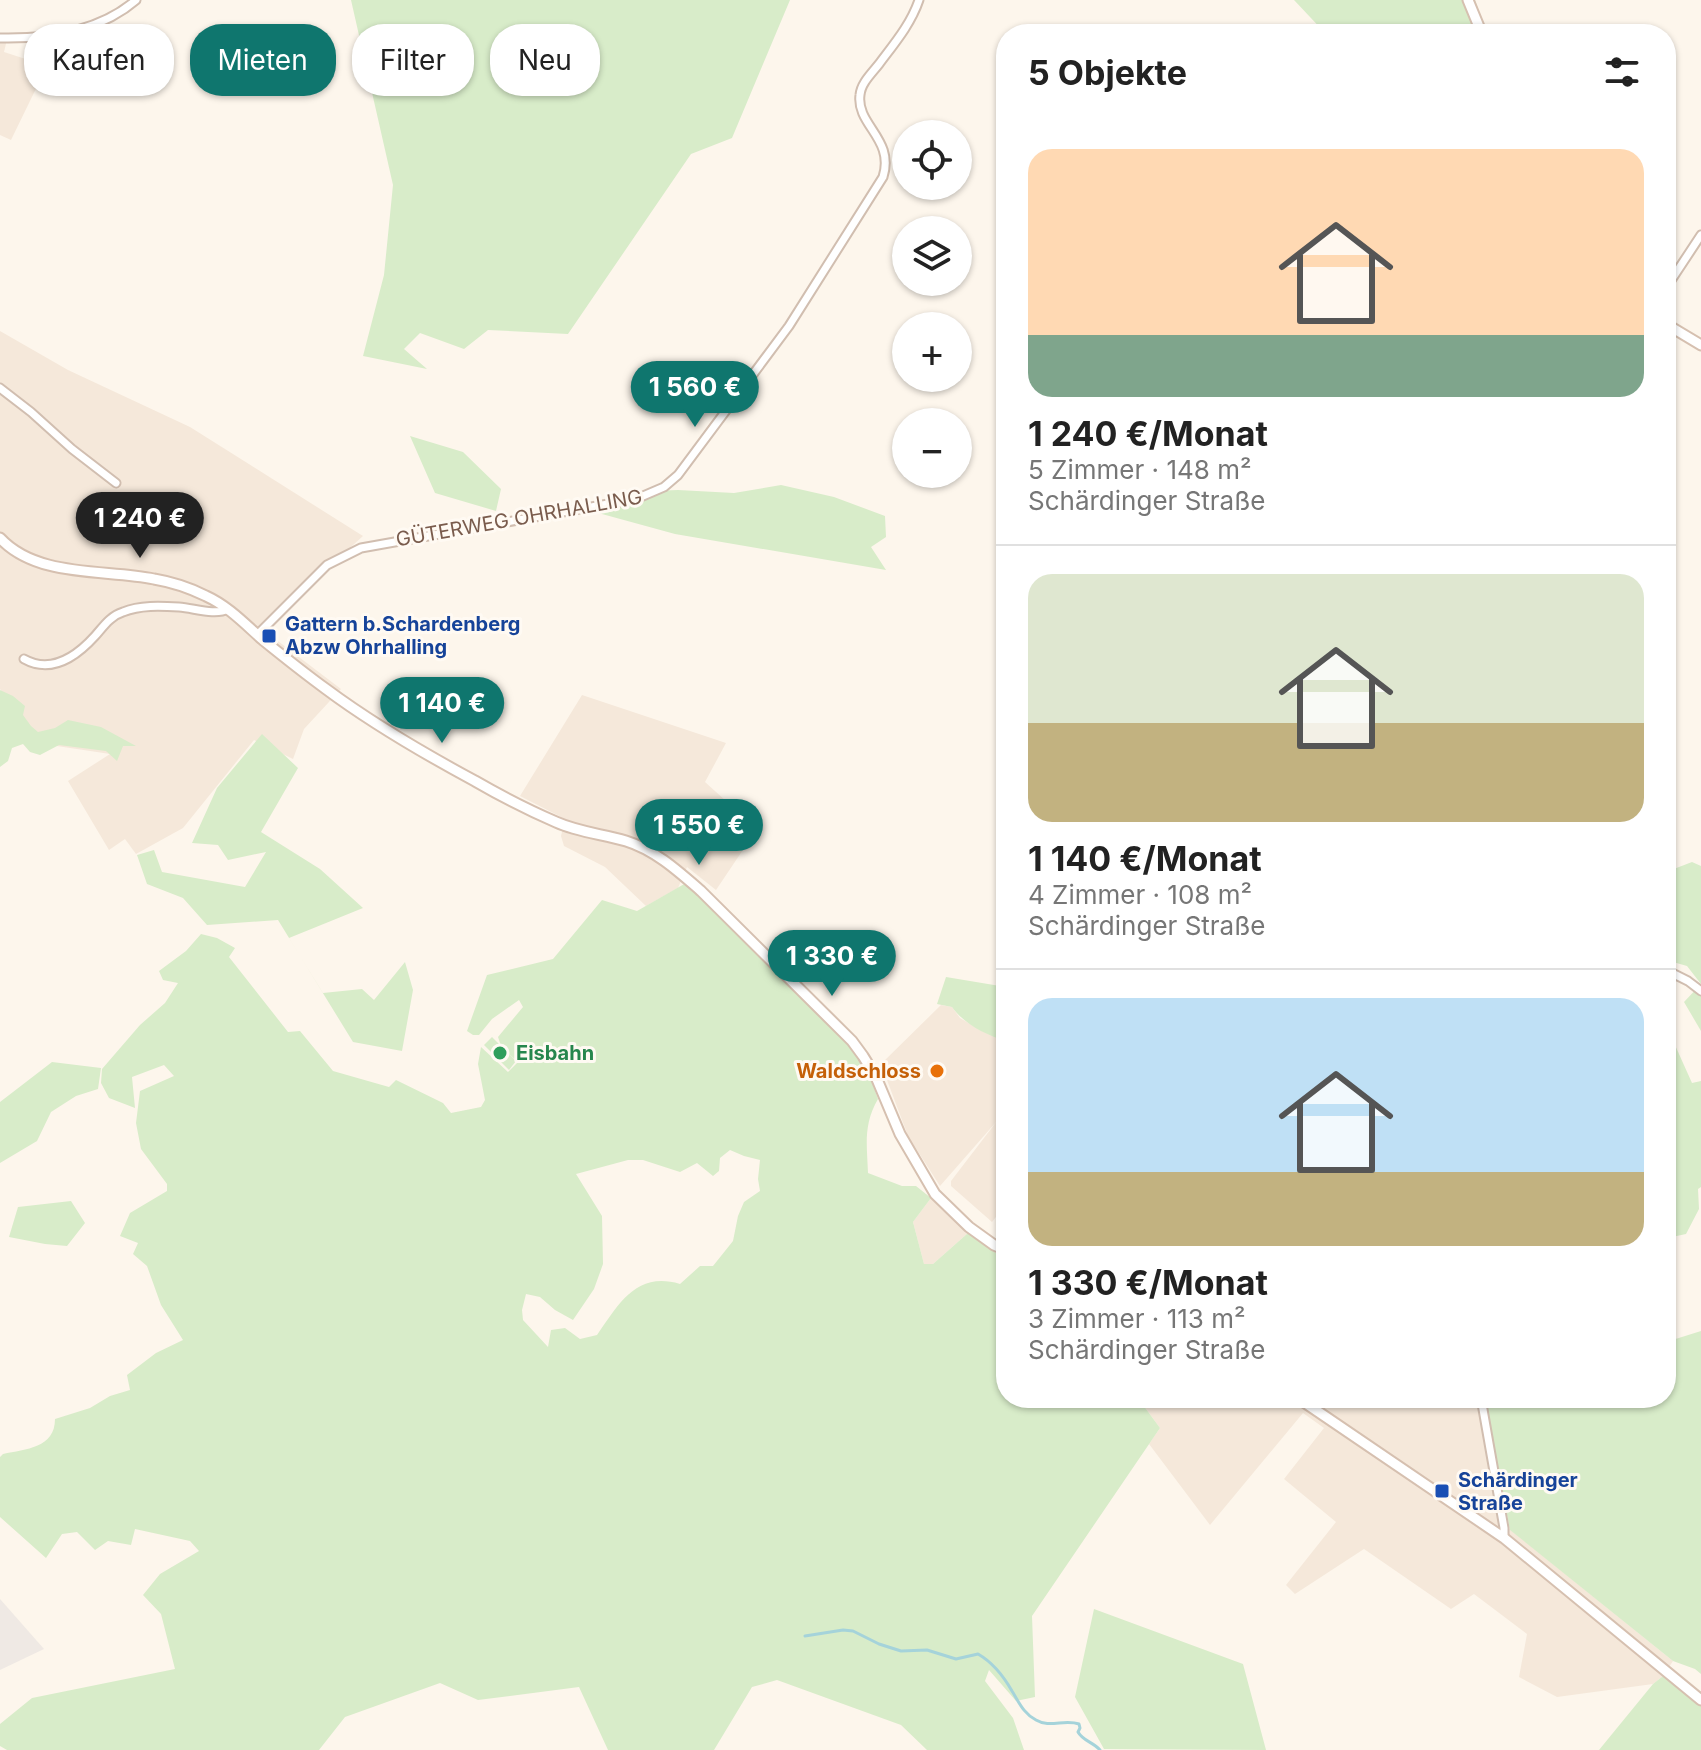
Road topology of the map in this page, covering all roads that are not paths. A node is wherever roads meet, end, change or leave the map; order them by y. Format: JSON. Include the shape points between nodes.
{"nodes":[{"id":1,"x":136,"y":0,"type":"edge"},
{"id":2,"x":919,"y":0,"type":"edge"},
{"id":3,"x":1468,"y":0,"type":"edge"},
{"id":4,"x":1478,"y":24,"type":"edge"},
{"id":5,"x":0,"y":38,"type":"edge"},
{"id":6,"x":1701,"y":235,"type":"edge"},
{"id":7,"x":1676,"y":273,"type":"edge"},
{"id":8,"x":1676,"y":330,"type":"edge"},
{"id":9,"x":1701,"y":345,"type":"edge"},
{"id":10,"x":0,"y":388,"type":"edge"},
{"id":11,"x":116,"y":483,"type":"dead end"},
{"id":12,"x":0,"y":538,"type":"edge"},
{"id":13,"x":228,"y":609,"type":"junction"},
{"id":14,"x":257,"y":635,"type":"junction"},
{"id":15,"x":24,"y":659,"type":"dead end"},
{"id":16,"x":1676,"y":975,"type":"edge"},
{"id":17,"x":1701,"y":991,"type":"edge"},
{"id":18,"x":996,"y":1246,"type":"edge"},
{"id":19,"x":1313,"y":1408,"type":"edge"},
{"id":20,"x":1483,"y":1408,"type":"edge"},
{"id":21,"x":1504,"y":1538,"type":"junction"},
{"id":22,"x":1701,"y":1700,"type":"edge"}],
"edges":[{"from":1,"to":5,"type":"street","via":[[114,16],[73,31]]},
{"from":2,"to":14,"type":"street","name":"GÜTERWEG OHRHALLING","via":[[860,96],[885,156],[883,177],[789,326],[678,475],[636,499],[361,548],[327,565]]},
{"from":3,"to":4,"type":"main road"},
{"from":6,"to":7,"type":"street"},
{"from":8,"to":9,"type":"main road"},
{"from":10,"to":11,"type":"street"},
{"from":12,"to":13,"type":"main road","via":[[26,558],[153,578]]},
{"from":13,"to":14,"type":"main road"},
{"from":13,"to":15,"type":"street","via":[[124,611],[63,661],[42,666]]},
{"from":14,"to":18,"type":"main road","via":[[374,723],[435,760],[547,819],[626,841],[676,869],[852,1041],[935,1194]]},
{"from":16,"to":17,"type":"street"},
{"from":19,"to":21,"type":"main road"},
{"from":20,"to":21,"type":"street"},
{"from":21,"to":22,"type":"main road"}]}
